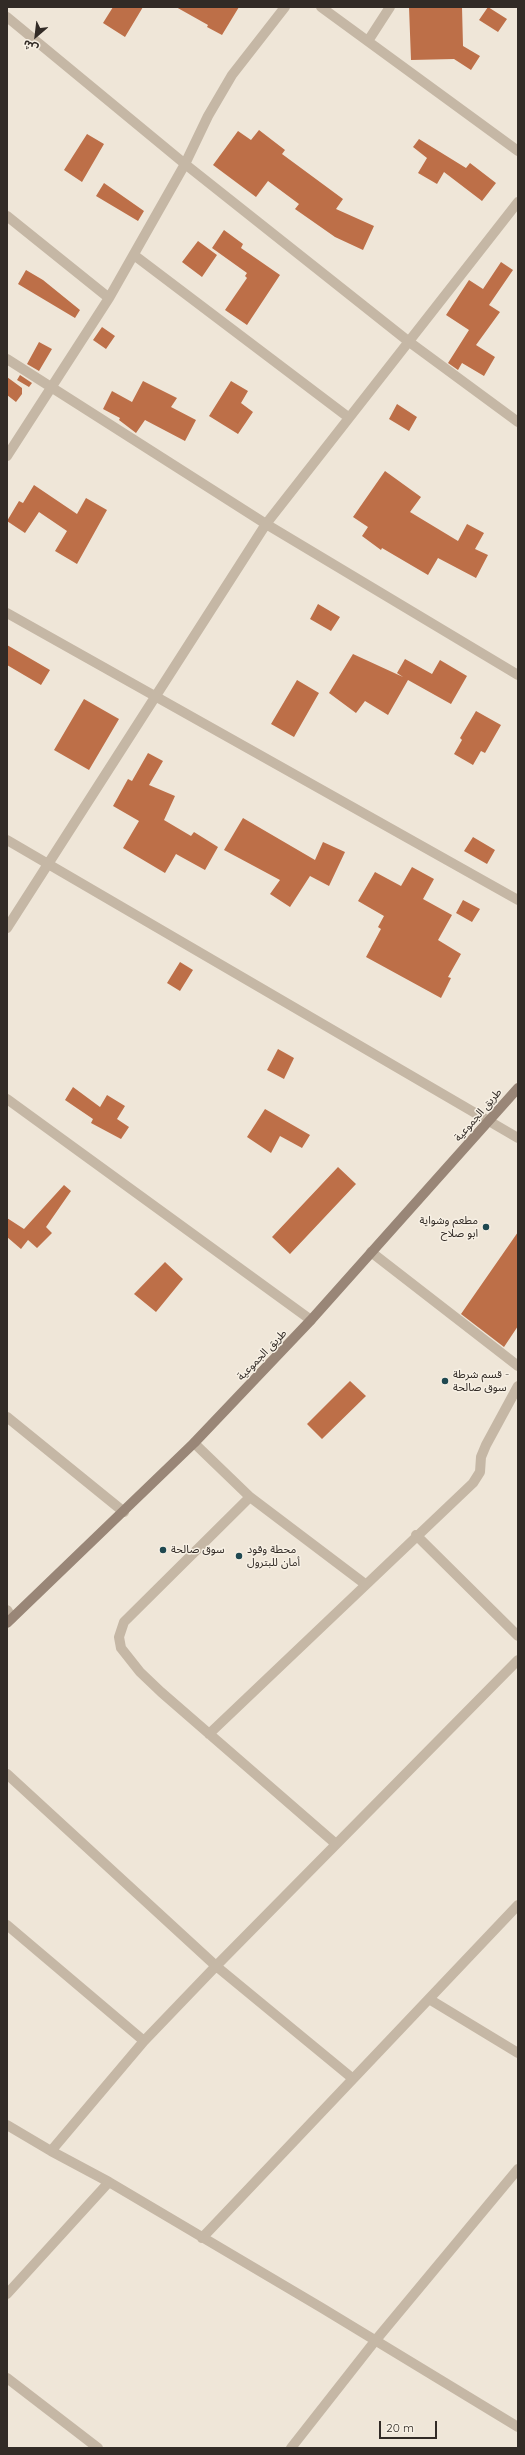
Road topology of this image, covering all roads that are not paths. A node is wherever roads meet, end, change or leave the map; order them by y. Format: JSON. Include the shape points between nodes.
{"nodes":[{"id":1,"x":285,"y":7,"type":"edge"},
{"id":2,"x":321,"y":7,"type":"edge"},
{"id":3,"x":390,"y":7,"type":"edge"},
{"id":4,"x":7,"y":17,"type":"edge"},
{"id":5,"x":368,"y":41,"type":"junction"},
{"id":6,"x":518,"y":151,"type":"edge"},
{"id":7,"x":185,"y":164,"type":"junction"},
{"id":8,"x":518,"y":202,"type":"edge"},
{"id":9,"x":7,"y":216,"type":"edge"},
{"id":10,"x":134,"y":255,"type":"junction"},
{"id":11,"x":109,"y":298,"type":"junction"},
{"id":12,"x":408,"y":341,"type":"junction"},
{"id":13,"x":7,"y":359,"type":"edge"},
{"id":14,"x":50,"y":387,"type":"junction"},
{"id":15,"x":348,"y":417,"type":"junction"},
{"id":16,"x":518,"y":422,"type":"edge"},
{"id":17,"x":7,"y":456,"type":"edge"},
{"id":18,"x":266,"y":524,"type":"junction"},
{"id":19,"x":7,"y":613,"type":"edge"},
{"id":20,"x":518,"y":675,"type":"edge"},
{"id":21,"x":157,"y":697,"type":"junction"},
{"id":22,"x":7,"y":840,"type":"edge"},
{"id":23,"x":50,"y":863,"type":"junction"},
{"id":24,"x":518,"y":900,"type":"edge"},
{"id":25,"x":7,"y":928,"type":"edge"},
{"id":26,"x":518,"y":1088,"type":"edge"},
{"id":27,"x":7,"y":1099,"type":"edge"},
{"id":28,"x":488,"y":1122,"type":"junction"},
{"id":29,"x":518,"y":1138,"type":"edge"},
{"id":30,"x":371,"y":1252,"type":"junction"},
{"id":31,"x":312,"y":1320,"type":"junction"},
{"id":32,"x":518,"y":1366,"type":"edge"},
{"id":33,"x":518,"y":1386,"type":"edge"},
{"id":34,"x":7,"y":1418,"type":"edge"},
{"id":35,"x":194,"y":1443,"type":"junction"},
{"id":36,"x":250,"y":1497,"type":"junction"},
{"id":37,"x":124,"y":1512,"type":"junction"},
{"id":38,"x":416,"y":1535,"type":"junction"},
{"id":39,"x":365,"y":1584,"type":"junction"},
{"id":40,"x":9,"y":1617,"type":"edge"},
{"id":41,"x":518,"y":1636,"type":"edge"},
{"id":42,"x":518,"y":1660,"type":"edge"},
{"id":43,"x":209,"y":1734,"type":"junction"},
{"id":44,"x":7,"y":1774,"type":"edge"},
{"id":45,"x":336,"y":1844,"type":"junction"},
{"id":46,"x":518,"y":1905,"type":"edge"},
{"id":47,"x":7,"y":1926,"type":"edge"},
{"id":48,"x":216,"y":1966,"type":"junction"},
{"id":49,"x":428,"y":1999,"type":"junction"},
{"id":50,"x":144,"y":2041,"type":"junction"},
{"id":51,"x":518,"y":2053,"type":"edge"},
{"id":52,"x":352,"y":2078,"type":"junction"},
{"id":53,"x":7,"y":2125,"type":"edge"},
{"id":54,"x":51,"y":2151,"type":"junction"},
{"id":55,"x":518,"y":2169,"type":"edge"},
{"id":56,"x":109,"y":2182,"type":"junction"},
{"id":57,"x":202,"y":2238,"type":"junction"},
{"id":58,"x":7,"y":2294,"type":"edge"},
{"id":59,"x":375,"y":2341,"type":"junction"},
{"id":60,"x":7,"y":2378,"type":"edge"},
{"id":61,"x":518,"y":2427,"type":"edge"},
{"id":62,"x":98,"y":2448,"type":"edge"},
{"id":63,"x":291,"y":2448,"type":"edge"}],
"edges":[{"from":1,"to":7,"type":"street","via":[[232,75],[208,116]]},
{"from":2,"to":5,"type":"street"},
{"from":3,"to":5,"type":"street"},
{"from":4,"to":7,"type":"street"},
{"from":5,"to":6,"type":"street"},
{"from":7,"to":10,"type":"street"},
{"from":7,"to":12,"type":"street"},
{"from":8,"to":12,"type":"street"},
{"from":9,"to":11,"type":"street"},
{"from":10,"to":11,"type":"street"},
{"from":10,"to":15,"type":"street"},
{"from":11,"to":14,"type":"street"},
{"from":12,"to":15,"type":"street"},
{"from":12,"to":16,"type":"street"},
{"from":13,"to":14,"type":"street"},
{"from":14,"to":17,"type":"street"},
{"from":14,"to":18,"type":"street"},
{"from":15,"to":18,"type":"street"},
{"from":18,"to":20,"type":"street"},
{"from":18,"to":21,"type":"street"},
{"from":19,"to":21,"type":"street"},
{"from":21,"to":23,"type":"street"},
{"from":21,"to":24,"type":"street"},
{"from":22,"to":23,"type":"street"},
{"from":23,"to":25,"type":"street"},
{"from":23,"to":28,"type":"street"},
{"from":26,"to":28,"type":"main road","name":"طريق الجموعية"},
{"from":27,"to":31,"type":"street"},
{"from":28,"to":29,"type":"street"},
{"from":28,"to":30,"type":"main road","name":"طريق الجموعية"},
{"from":30,"to":31,"type":"main road","name":"طريق الجموعية"},
{"from":30,"to":32,"type":"street"},
{"from":31,"to":35,"type":"main road","name":"طريق الجموعية"},
{"from":33,"to":38,"type":"street","via":[[486,1444],[480,1472],[473,1483]]},
{"from":34,"to":37,"type":"street"},
{"from":35,"to":36,"type":"street"},
{"from":35,"to":37,"type":"main road","name":"طريق الجموعية"},
{"from":36,"to":39,"type":"street"},
{"from":36,"to":43,"type":"street","via":[[124,1622],[119,1637],[121,1648],[140,1672]]},
{"from":37,"to":40,"type":"main road","name":"طريق الجموعية"},
{"from":38,"to":39,"type":"street"},
{"from":38,"to":41,"type":"street"},
{"from":39,"to":43,"type":"street"},
{"from":42,"to":45,"type":"street"},
{"from":43,"to":45,"type":"street"},
{"from":44,"to":48,"type":"street"},
{"from":45,"to":48,"type":"street"},
{"from":46,"to":49,"type":"street"},
{"from":47,"to":50,"type":"street"},
{"from":48,"to":50,"type":"street"},
{"from":48,"to":52,"type":"street"},
{"from":49,"to":51,"type":"street"},
{"from":49,"to":52,"type":"street"},
{"from":50,"to":54,"type":"street"},
{"from":52,"to":57,"type":"street"},
{"from":53,"to":54,"type":"street"},
{"from":54,"to":56,"type":"street"},
{"from":55,"to":59,"type":"street"},
{"from":56,"to":57,"type":"street"},
{"from":56,"to":58,"type":"street"},
{"from":57,"to":59,"type":"street"},
{"from":59,"to":61,"type":"street"},
{"from":59,"to":63,"type":"street"},
{"from":60,"to":62,"type":"street"}]}
